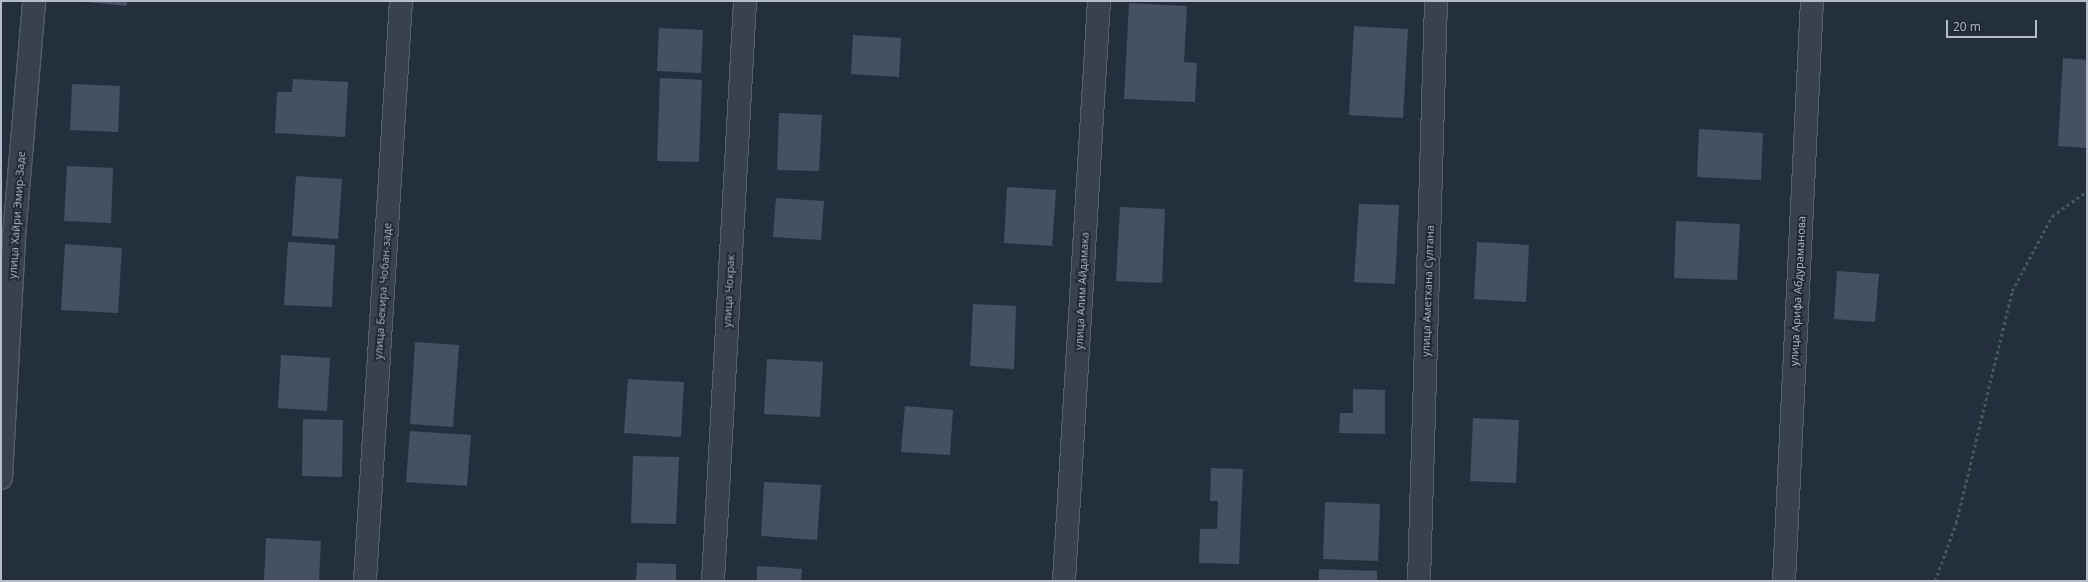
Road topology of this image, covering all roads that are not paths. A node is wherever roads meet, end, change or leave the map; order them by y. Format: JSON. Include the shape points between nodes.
{"nodes":[{"id":1,"x":34,"y":1,"type":"edge"},
{"id":2,"x":402,"y":1,"type":"edge"},
{"id":3,"x":745,"y":1,"type":"edge"},
{"id":4,"x":1099,"y":1,"type":"edge"},
{"id":5,"x":1436,"y":1,"type":"edge"},
{"id":6,"x":1812,"y":1,"type":"edge"},
{"id":7,"x":1,"y":478,"type":"edge"},
{"id":8,"x":365,"y":581,"type":"edge"},
{"id":9,"x":713,"y":581,"type":"edge"},
{"id":10,"x":1064,"y":581,"type":"edge"},
{"id":11,"x":1419,"y":581,"type":"edge"},
{"id":12,"x":1784,"y":581,"type":"edge"}],
"edges":[{"from":1,"to":7,"type":"street","name":"улица Хайри Эмир-Заде","via":[[14,236]]},
{"from":2,"to":8,"type":"street","name":"улица Бекира Чобан-заде"},
{"from":3,"to":9,"type":"street","name":"улица Чокрак"},
{"from":4,"to":10,"type":"street","name":"улица Алим Айдамака"},
{"from":5,"to":11,"type":"street","name":"улица Аметхана Султана"},
{"from":6,"to":12,"type":"street","name":"улица Арифа Абдураманова"}]}
